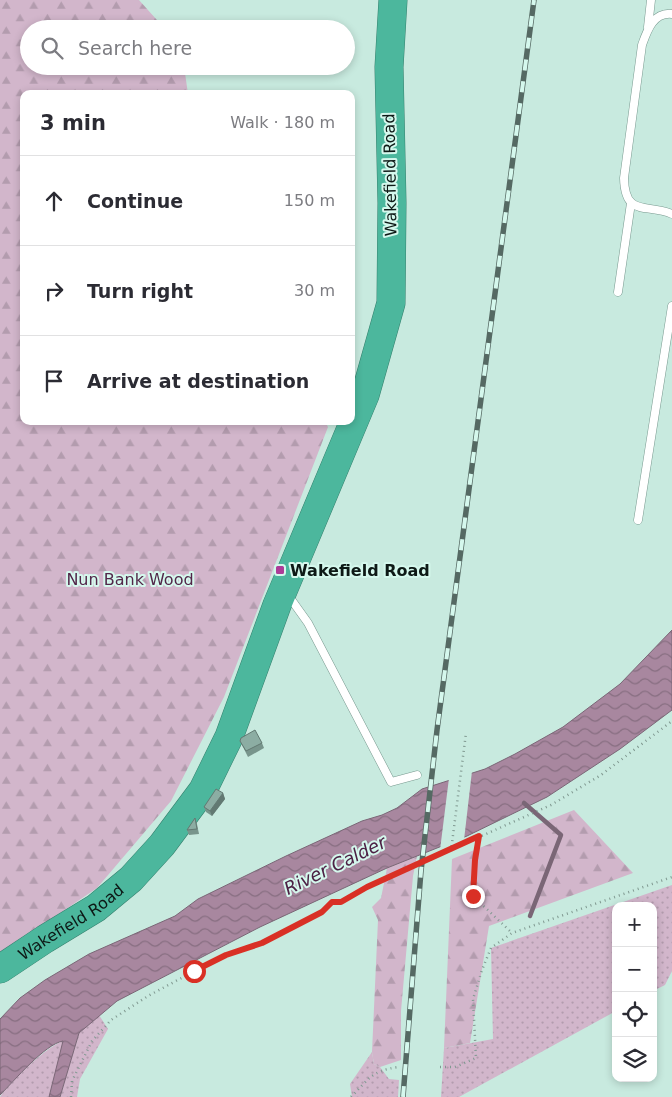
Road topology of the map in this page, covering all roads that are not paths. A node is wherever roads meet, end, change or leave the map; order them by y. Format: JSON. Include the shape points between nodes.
{"nodes":[{"id":1,"x":392,"y":0,"type":"edge"},
{"id":2,"x":651,"y":0,"type":"edge"},
{"id":3,"x":672,"y":14,"type":"edge"},
{"id":4,"x":648,"y":27,"type":"junction"},
{"id":5,"x":631,"y":203,"type":"junction"},
{"id":6,"x":672,"y":214,"type":"edge"},
{"id":7,"x":618,"y":292,"type":"dead end"},
{"id":8,"x":672,"y":306,"type":"edge"},
{"id":9,"x":355,"y":419,"type":"edge"},
{"id":10,"x":352,"y":425,"type":"edge"},
{"id":11,"x":638,"y":520,"type":"dead end"},
{"id":12,"x":284,"y":589,"type":"junction"},
{"id":13,"x":417,"y":775,"type":"dead end"},
{"id":14,"x":0,"y":969,"type":"edge"}],
"edges":[{"from":1,"to":9,"type":"highway","name":"Wakefield Road","via":[[389,67],[391,303]]},
{"from":2,"to":4,"type":"lane"},
{"from":3,"to":4,"type":"lane","via":[[665,14]]},
{"from":4,"to":5,"type":"lane","via":[[642,45],[624,178],[627,199]]},
{"from":5,"to":6,"type":"lane"},
{"from":5,"to":7,"type":"lane"},
{"from":8,"to":11,"type":"lane"},
{"from":10,"to":12,"type":"highway","name":"Wakefield Road"},
{"from":12,"to":13,"type":"lane","via":[[308,623],[391,782]]},
{"from":12,"to":14,"type":"highway","name":"Wakefield Road","via":[[229,737],[203,790],[162,845],[131,879],[96,908]]}]}
